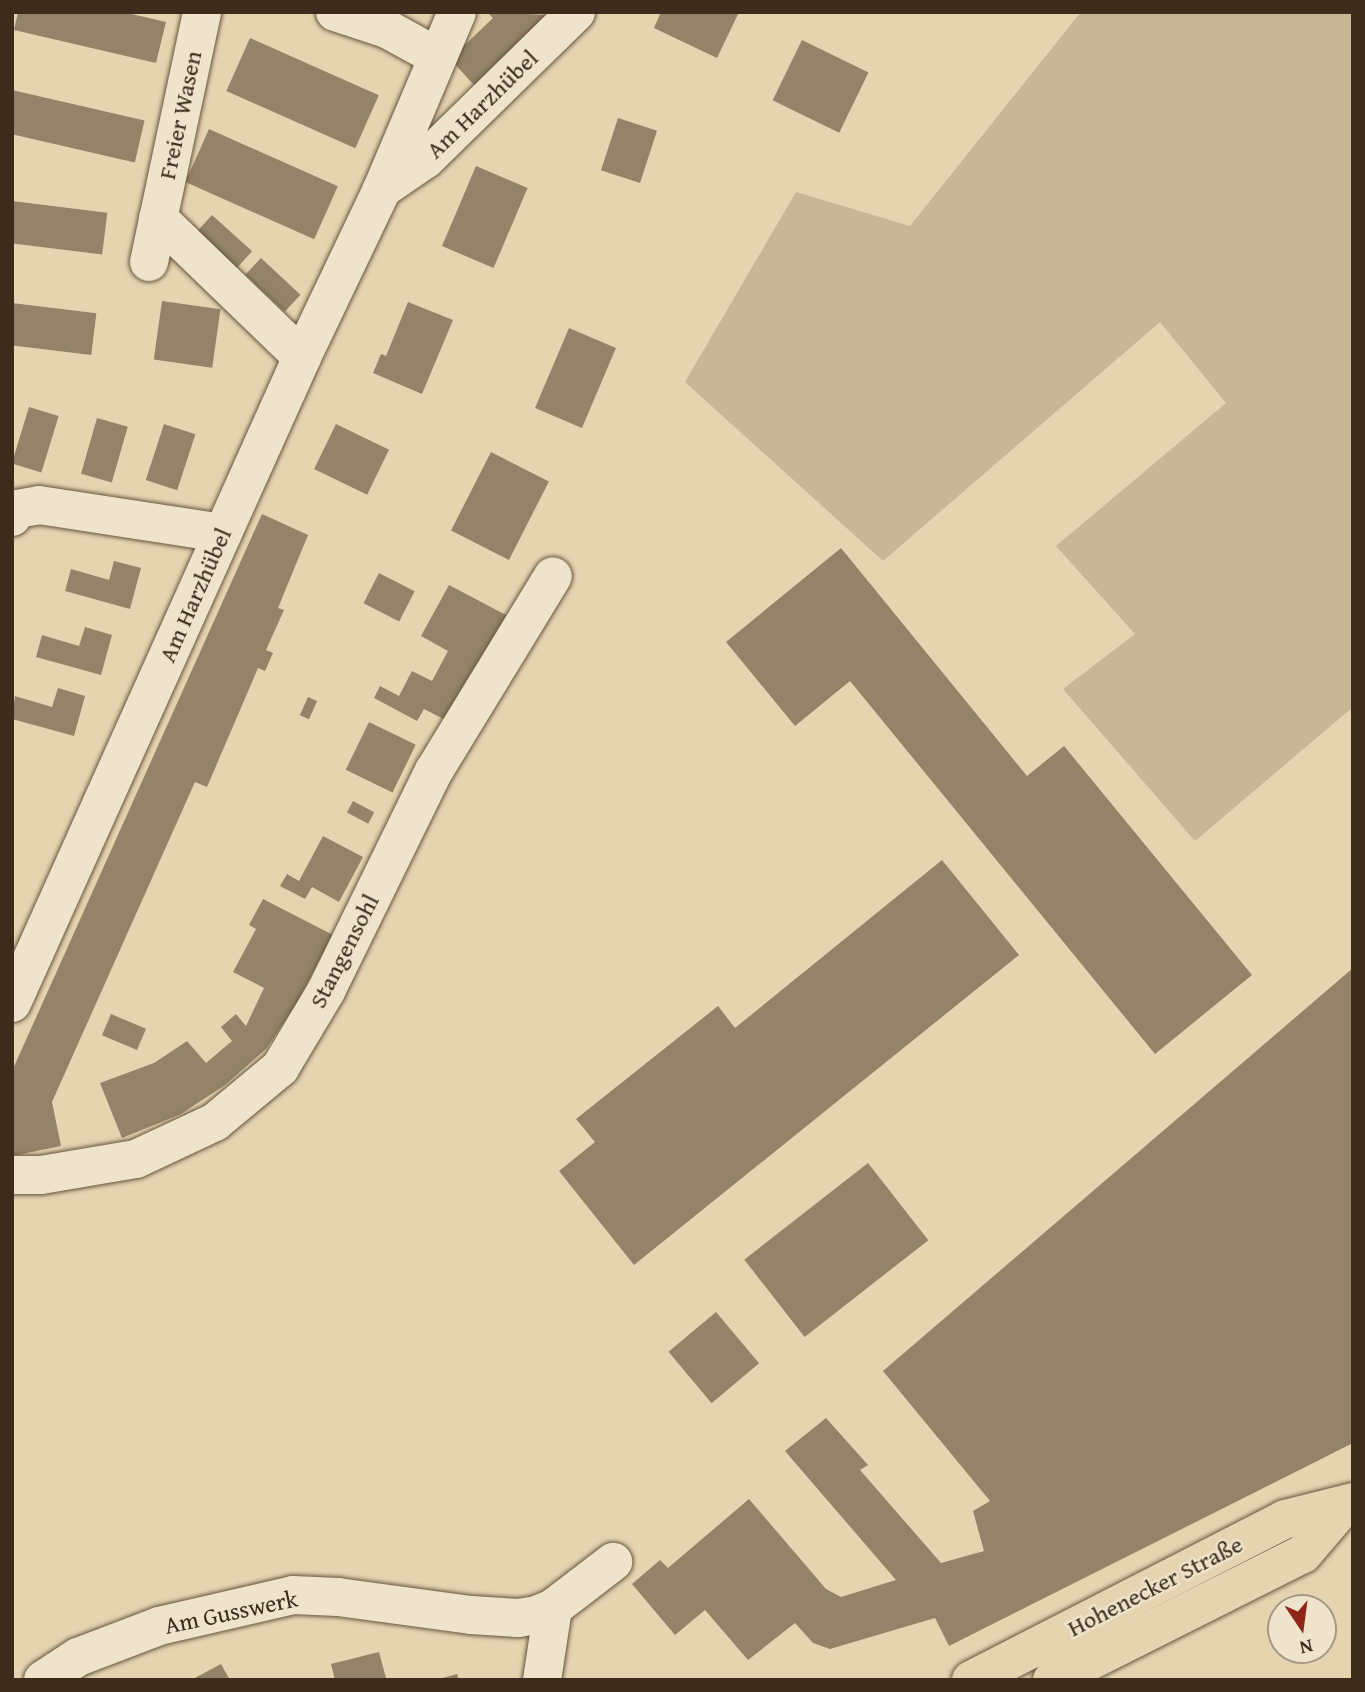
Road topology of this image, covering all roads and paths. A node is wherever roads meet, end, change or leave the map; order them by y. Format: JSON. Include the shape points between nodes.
{"nodes":[{"id":1,"x":202,"y":12,"type":"edge"},
{"id":2,"x":335,"y":12,"type":"edge"},
{"id":3,"x":457,"y":12,"type":"edge"},
{"id":4,"x":576,"y":12,"type":"edge"},
{"id":5,"x":438,"y":57,"type":"junction"},
{"id":6,"x":382,"y":189,"type":"junction"},
{"id":7,"x":158,"y":218,"type":"junction"},
{"id":8,"x":149,"y":262,"type":"dead end"},
{"id":9,"x":302,"y":357,"type":"junction"},
{"id":10,"x":12,"y":517,"type":"edge"},
{"id":11,"x":223,"y":533,"type":"junction"},
{"id":12,"x":552,"y":576,"type":"dead end"},
{"id":13,"x":12,"y":1003,"type":"edge"},
{"id":14,"x":12,"y":1175,"type":"edge"},
{"id":15,"x":1348,"y":1504,"type":"edge"},
{"id":16,"x":612,"y":1562,"type":"dead end"},
{"id":17,"x":553,"y":1608,"type":"junction"},
{"id":18,"x":544,"y":1668,"type":"edge"},
{"id":19,"x":43,"y":1680,"type":"edge"},
{"id":20,"x":971,"y":1680,"type":"edge"},
{"id":21,"x":1052,"y":1680,"type":"edge"}],
"edges":[{"from":1,"to":7,"type":"street","name":"Freier Wasen"},
{"from":2,"to":5,"type":"street","via":[[387,29]]},
{"from":3,"to":5,"type":"street","name":"Am Harzhübel"},
{"from":4,"to":6,"type":"street","name":"Am Harzhübel","via":[[426,159]]},
{"from":5,"to":6,"type":"street","name":"Am Harzhübel"},
{"from":6,"to":9,"type":"street","name":"Am Harzhübel"},
{"from":7,"to":8,"type":"street","name":"Freier Wasen"},
{"from":7,"to":9,"type":"street"},
{"from":9,"to":11,"type":"street","name":"Am Harzhübel"},
{"from":10,"to":11,"type":"street","via":[[17,509],[39,505]]},
{"from":11,"to":13,"type":"street","name":"Am Harzhübel"},
{"from":12,"to":14,"type":"street","name":"Stangensohl","via":[[434,771],[326,991],[280,1068],[215,1122],[136,1159],[41,1175]]},
{"from":15,"to":20,"type":"main road","name":"Hohenecker Straße","via":[[1285,1520]]},
{"from":15,"to":21,"type":"main road","name":"Hohenecker Straße","via":[[1303,1554]]},
{"from":16,"to":17,"type":"street","name":"Am Gusswerk"},
{"from":17,"to":18,"type":"street"},
{"from":17,"to":19,"type":"street","name":"Am Gusswerk","via":[[536,1615],[506,1617],[293,1595],[159,1626],[78,1657]]}]}
